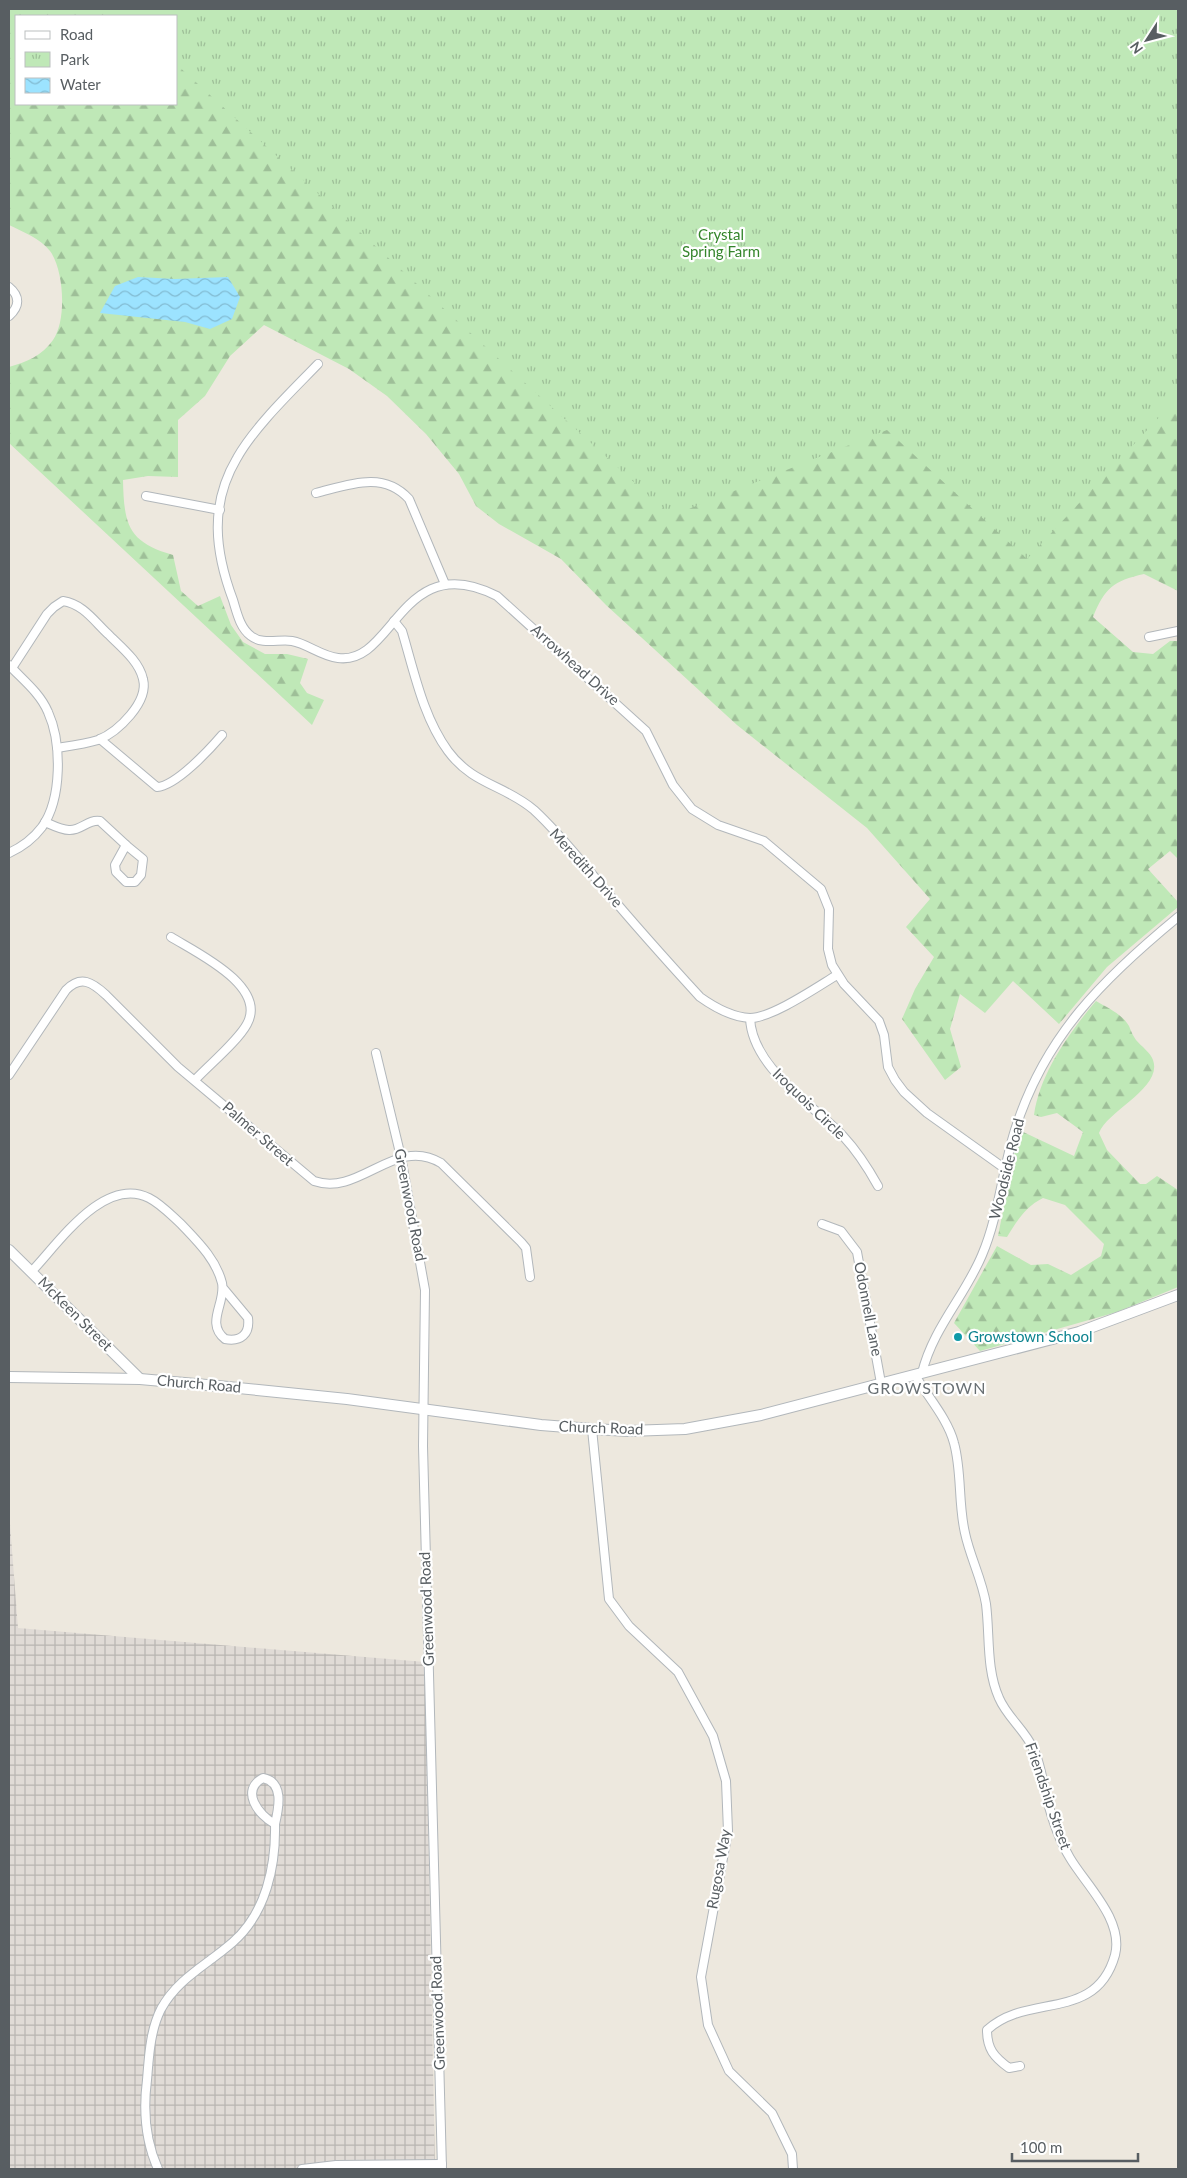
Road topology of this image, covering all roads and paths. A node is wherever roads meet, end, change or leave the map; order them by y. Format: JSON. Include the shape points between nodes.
{"nodes":[{"id":1,"x":9,"y":287,"type":"edge"},
{"id":2,"x":9,"y":316,"type":"edge"},
{"id":3,"x":318,"y":364,"type":"dead end"},
{"id":4,"x":316,"y":492,"type":"dead end"},
{"id":5,"x":146,"y":496,"type":"dead end"},
{"id":6,"x":220,"y":510,"type":"junction"},
{"id":7,"x":445,"y":584,"type":"junction"},
{"id":8,"x":394,"y":621,"type":"junction"},
{"id":9,"x":1178,"y":631,"type":"edge"},
{"id":10,"x":1149,"y":636,"type":"dead end"},
{"id":11,"x":10,"y":667,"type":"edge"},
{"id":12,"x":222,"y":735,"type":"dead end"},
{"id":13,"x":100,"y":739,"type":"junction"},
{"id":14,"x":57,"y":748,"type":"junction"},
{"id":15,"x":45,"y":822,"type":"junction"},
{"id":16,"x":126,"y":845,"type":"junction"},
{"id":17,"x":9,"y":853,"type":"edge"},
{"id":18,"x":1178,"y":917,"type":"edge"},
{"id":19,"x":171,"y":937,"type":"dead end"},
{"id":20,"x":837,"y":976,"type":"junction"},
{"id":21,"x":750,"y":1018,"type":"junction"},
{"id":22,"x":376,"y":1053,"type":"dead end"},
{"id":23,"x":9,"y":1075,"type":"edge"},
{"id":24,"x":195,"y":1080,"type":"junction"},
{"id":25,"x":400,"y":1157,"type":"junction"},
{"id":26,"x":1004,"y":1168,"type":"junction"},
{"id":27,"x":878,"y":1186,"type":"dead end"},
{"id":28,"x":822,"y":1224,"type":"dead end"},
{"id":29,"x":9,"y":1250,"type":"edge"},
{"id":30,"x":32,"y":1271,"type":"junction"},
{"id":31,"x":530,"y":1277,"type":"dead end"},
{"id":32,"x":223,"y":1288,"type":"junction"},
{"id":33,"x":1178,"y":1295,"type":"edge"},
{"id":34,"x":918,"y":1374,"type":"junction"},
{"id":35,"x":9,"y":1377,"type":"edge"},
{"id":36,"x":140,"y":1379,"type":"junction"},
{"id":37,"x":881,"y":1383,"type":"junction"},
{"id":38,"x":423,"y":1410,"type":"junction"},
{"id":39,"x":592,"y":1429,"type":"junction"},
{"id":40,"x":275,"y":1824,"type":"junction"},
{"id":41,"x":1020,"y":2066,"type":"dead end"},
{"id":42,"x":442,"y":2166,"type":"edge"},
{"id":43,"x":158,"y":2169,"type":"edge"},
{"id":44,"x":302,"y":2169,"type":"edge"},
{"id":45,"x":793,"y":2169,"type":"edge"}],
"edges":[{"from":1,"to":2,"type":"street","via":[[18,302]]},
{"from":3,"to":6,"type":"street","via":[[242,450],[227,478]]},
{"from":4,"to":7,"type":"street","via":[[375,480],[398,488],[409,498]]},
{"from":5,"to":6,"type":"street"},
{"from":6,"to":8,"type":"street","via":[[217,537],[220,562],[242,626],[253,638],[295,642],[344,658],[367,649]]},
{"from":7,"to":8,"type":"street","via":[[413,600]]},
{"from":7,"to":20,"type":"street","name":"Arrowhead Drive","via":[[484,590],[509,605],[646,731],[673,785],[692,809],[718,825],[764,841],[820,889],[829,909],[828,949]]},
{"from":8,"to":21,"type":"street","name":"Meredith Drive","via":[[402,631],[433,726],[457,762],[480,781],[509,793],[534,811],[700,997],[725,1011]]},
{"from":9,"to":10,"type":"street"},
{"from":11,"to":13,"type":"street","via":[[54,606],[63,601],[80,606],[128,654],[143,679],[138,706]]},
{"from":11,"to":14,"type":"street","via":[[48,711]]},
{"from":12,"to":13,"type":"street","via":[[195,763],[162,787],[157,787]]},
{"from":13,"to":14,"type":"street"},
{"from":14,"to":15,"type":"street","via":[[56,788]]},
{"from":15,"to":16,"type":"street","via":[[68,830],[100,821]]},
{"from":15,"to":17,"type":"street","via":[[26,843]]},
{"from":16,"to":16,"type":"street","via":[[143,859],[141,875],[135,882],[126,882],[116,872],[115,865]]},
{"from":18,"to":26,"type":"street","name":"Woodside Road","via":[[1113,972],[1068,1026],[1029,1093]]},
{"from":19,"to":24,"type":"street","via":[[238,980],[250,1008],[247,1024]]},
{"from":20,"to":21,"type":"street","via":[[785,1006]]},
{"from":20,"to":26,"type":"street","name":"Arrowhead Drive","via":[[879,1021],[888,1067],[904,1092],[951,1131]]},
{"from":21,"to":27,"type":"street","name":"Iroquois Circle","via":[[753,1037],[763,1058],[843,1136],[862,1158]]},
{"from":22,"to":25,"type":"street","name":"Greenwood Road"},
{"from":23,"to":24,"type":"street","name":"Palmer Street","via":[[66,990],[73,982],[85,980],[94,984]]},
{"from":24,"to":25,"type":"street","name":"Palmer Street","via":[[314,1181],[338,1185],[347,1183]]},
{"from":25,"to":31,"type":"street","name":"Palmer Street","via":[[428,1157],[447,1169],[526,1248]]},
{"from":25,"to":38,"type":"street","name":"Greenwood Road","via":[[425,1290]]},
{"from":26,"to":34,"type":"street","name":"Woodside Road","via":[[994,1220],[983,1254],[934,1339]]},
{"from":28,"to":37,"type":"street","name":"Odonnell Lane","via":[[840,1231],[857,1252]]},
{"from":29,"to":30,"type":"street","name":"McKeen Street"},
{"from":30,"to":32,"type":"street","via":[[93,1207],[111,1197],[130,1194],[148,1197],[188,1232],[208,1254]]},
{"from":30,"to":36,"type":"street","name":"McKeen Street"},
{"from":32,"to":32,"type":"street","via":[[248,1318],[247,1332],[232,1341],[225,1339],[216,1328]]},
{"from":33,"to":34,"type":"street","name":"Church Road","via":[[1079,1332]]},
{"from":34,"to":37,"type":"street","name":"Church Road"},
{"from":34,"to":41,"type":"street","name":"Friendship Street","via":[[954,1442],[962,1520],[984,1591],[997,1692],[1033,1747],[1062,1843],[1105,1911],[1116,1937],[1115,1954],[1109,1970],[1095,1990],[1074,2000],[1011,2014],[997,2020],[987,2030],[987,2043],[995,2058],[1009,2068]]},
{"from":35,"to":36,"type":"street","name":"Church Road"},
{"from":36,"to":38,"type":"street","name":"Church Road","via":[[312,1395]]},
{"from":37,"to":39,"type":"street","name":"Church Road","via":[[723,1423],[666,1430]]},
{"from":38,"to":39,"type":"street","name":"Church Road"},
{"from":38,"to":42,"type":"street","name":"Greenwood Road"},
{"from":39,"to":45,"type":"street","name":"Rugosa Way","via":[[609,1599],[630,1626],[678,1672],[713,1736],[726,1781],[728,1831],[701,1977],[708,2026],[729,2071],[772,2113],[792,2154]]},
{"from":40,"to":40,"type":"street","via":[[258,1809],[251,1796],[255,1782],[263,1778],[271,1779],[278,1791]]},
{"from":40,"to":43,"type":"street","via":[[272,1863],[257,1913],[233,1942],[184,1978],[161,2010],[154,2027],[146,2084],[145,2126]]},
{"from":42,"to":44,"type":"street","via":[[336,2165]]}]}
